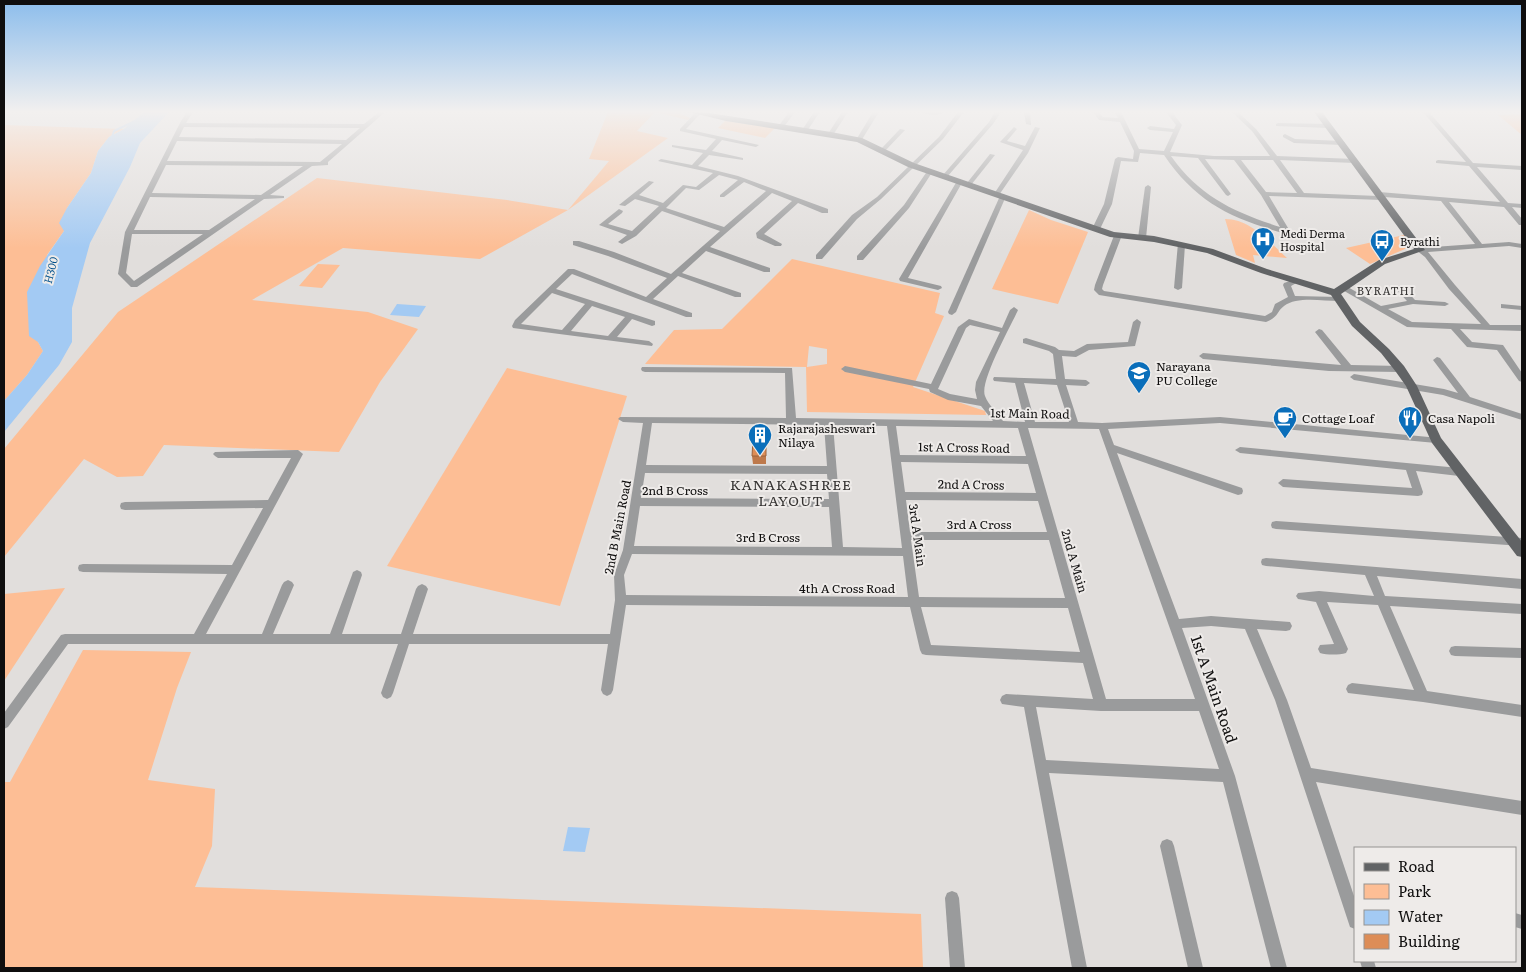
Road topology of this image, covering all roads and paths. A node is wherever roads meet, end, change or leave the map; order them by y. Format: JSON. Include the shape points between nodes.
{"nodes":[{"id":1,"x":166,"y":157,"type":"edge"},
{"id":2,"x":331,"y":157,"type":"edge"},
{"id":3,"x":702,"y":157,"type":"edge"},
{"id":4,"x":731,"y":157,"type":"edge"},
{"id":5,"x":897,"y":157,"type":"edge"},
{"id":6,"x":919,"y":157,"type":"edge"},
{"id":7,"x":961,"y":157,"type":"edge"},
{"id":8,"x":990,"y":157,"type":"edge"},
{"id":9,"x":1022,"y":157,"type":"edge"},
{"id":10,"x":1136,"y":157,"type":"edge"},
{"id":11,"x":1168,"y":157,"type":"edge"},
{"id":12,"x":1200,"y":157,"type":"edge"},
{"id":13,"x":1207,"y":157,"type":"edge"},
{"id":14,"x":1352,"y":157,"type":"edge"},
{"id":15,"x":1466,"y":157,"type":"edge"},
{"id":16,"x":1274,"y":158,"type":"junction"},
{"id":17,"x":741,"y":159,"type":"dead end"},
{"id":18,"x":1237,"y":159,"type":"junction"},
{"id":19,"x":661,"y":160,"type":"dead end"},
{"id":20,"x":1355,"y":161,"type":"junction"},
{"id":21,"x":1438,"y":162,"type":"dead end"},
{"id":22,"x":163,"y":163,"type":"junction"},
{"id":23,"x":310,"y":164,"type":"junction"},
{"id":24,"x":1472,"y":164,"type":"junction"},
{"id":25,"x":911,"y":165,"type":"junction"},
{"id":26,"x":694,"y":167,"type":"junction"},
{"id":27,"x":1522,"y":168,"type":"edge"},
{"id":28,"x":930,"y":171,"type":"junction"},
{"id":29,"x":719,"y":172,"type":"junction"},
{"id":30,"x":945,"y":176,"type":"junction"},
{"id":31,"x":744,"y":180,"type":"junction"},
{"id":32,"x":651,"y":182,"type":"dead end"},
{"id":33,"x":965,"y":182,"type":"junction"},
{"id":34,"x":1148,"y":187,"type":"dead end"},
{"id":35,"x":771,"y":190,"type":"junction"},
{"id":36,"x":1228,"y":194,"type":"dead end"},
{"id":37,"x":1264,"y":194,"type":"junction"},
{"id":38,"x":147,"y":195,"type":"junction"},
{"id":39,"x":1000,"y":195,"type":"junction"},
{"id":40,"x":1302,"y":195,"type":"junction"},
{"id":41,"x":634,"y":196,"type":"junction"},
{"id":42,"x":722,"y":196,"type":"dead end"},
{"id":43,"x":1380,"y":196,"type":"junction"},
{"id":44,"x":263,"y":197,"type":"junction"},
{"id":45,"x":282,"y":197,"type":"dead end"},
{"id":46,"x":1443,"y":199,"type":"junction"},
{"id":47,"x":796,"y":200,"type":"junction"},
{"id":48,"x":1506,"y":204,"type":"junction"},
{"id":49,"x":1522,"y":206,"type":"edge"},
{"id":50,"x":663,"y":208,"type":"junction"},
{"id":51,"x":825,"y":211,"type":"dead end"},
{"id":52,"x":594,"y":223,"type":"dead end"},
{"id":53,"x":1522,"y":223,"type":"edge"},
{"id":54,"x":603,"y":225,"type":"junction"},
{"id":55,"x":1096,"y":229,"type":"junction"},
{"id":56,"x":725,"y":230,"type":"junction"},
{"id":57,"x":1284,"y":231,"type":"junction"},
{"id":58,"x":129,"y":232,"type":"junction"},
{"id":59,"x":211,"y":232,"type":"junction"},
{"id":60,"x":633,"y":234,"type":"junction"},
{"id":61,"x":1118,"y":235,"type":"junction"},
{"id":62,"x":1142,"y":238,"type":"junction"},
{"id":63,"x":1290,"y":238,"type":"dead end"},
{"id":64,"x":622,"y":242,"type":"dead end"},
{"id":65,"x":576,"y":243,"type":"dead end"},
{"id":66,"x":778,"y":244,"type":"dead end"},
{"id":67,"x":1181,"y":245,"type":"junction"},
{"id":68,"x":1480,"y":246,"type":"junction"},
{"id":69,"x":1519,"y":246,"type":"edge"},
{"id":70,"x":705,"y":248,"type":"junction"},
{"id":71,"x":1420,"y":250,"type":"junction"},
{"id":72,"x":1522,"y":252,"type":"edge"},
{"id":73,"x":819,"y":256,"type":"dead end"},
{"id":74,"x":860,"y":258,"type":"dead end"},
{"id":75,"x":768,"y":270,"type":"dead end"},
{"id":76,"x":674,"y":275,"type":"junction"},
{"id":77,"x":1296,"y":281,"type":"junction"},
{"id":78,"x":1398,"y":287,"type":"dead end"},
{"id":79,"x":938,"y":288,"type":"dead end"},
{"id":80,"x":1178,"y":288,"type":"dead end"},
{"id":81,"x":550,"y":290,"type":"junction"},
{"id":82,"x":1339,"y":294,"type":"junction"},
{"id":83,"x":738,"y":295,"type":"dead end"},
{"id":84,"x":1292,"y":298,"type":"junction"},
{"id":85,"x":647,"y":300,"type":"junction"},
{"id":86,"x":1413,"y":302,"type":"junction"},
{"id":87,"x":590,"y":304,"type":"junction"},
{"id":88,"x":1445,"y":304,"type":"dead end"},
{"id":89,"x":1504,"y":306,"type":"dead end"},
{"id":90,"x":1383,"y":308,"type":"junction"},
{"id":91,"x":1522,"y":308,"type":"edge"},
{"id":92,"x":1014,"y":310,"type":"dead end"},
{"id":93,"x":952,"y":312,"type":"dead end"},
{"id":94,"x":689,"y":314,"type":"dead end"},
{"id":95,"x":631,"y":316,"type":"junction"},
{"id":96,"x":1137,"y":322,"type":"dead end"},
{"id":97,"x":652,"y":323,"type":"dead end"},
{"id":98,"x":1454,"y":326,"type":"junction"},
{"id":99,"x":1488,"y":327,"type":"junction"},
{"id":100,"x":1522,"y":328,"type":"edge"},
{"id":101,"x":1005,"y":331,"type":"junction"},
{"id":102,"x":565,"y":332,"type":"junction"},
{"id":103,"x":1319,"y":332,"type":"dead end"},
{"id":104,"x":610,"y":339,"type":"junction"},
{"id":105,"x":1026,"y":342,"type":"dead end"},
{"id":106,"x":649,"y":344,"type":"dead end"},
{"id":107,"x":1057,"y":353,"type":"junction"},
{"id":108,"x":1203,"y":356,"type":"dead end"},
{"id":109,"x":1437,"y":360,"type":"dead end"},
{"id":110,"x":1348,"y":368,"type":"junction"},
{"id":111,"x":645,"y":369,"type":"dead end"},
{"id":112,"x":845,"y":369,"type":"dead end"},
{"id":113,"x":1400,"y":369,"type":"junction"},
{"id":114,"x":1521,"y":376,"type":"edge"},
{"id":115,"x":1354,"y":377,"type":"dead end"},
{"id":116,"x":997,"y":378,"type":"dead end"},
{"id":117,"x":1020,"y":380,"type":"junction"},
{"id":118,"x":1061,"y":383,"type":"junction"},
{"id":119,"x":1086,"y":383,"type":"dead end"},
{"id":120,"x":1411,"y":386,"type":"junction"},
{"id":121,"x":932,"y":388,"type":"junction"},
{"id":122,"x":1467,"y":399,"type":"junction"},
{"id":123,"x":985,"y":403,"type":"junction"},
{"id":124,"x":1522,"y":417,"type":"edge"},
{"id":125,"x":623,"y":419,"type":"dead end"},
{"id":126,"x":648,"y":420,"type":"junction"},
{"id":127,"x":790,"y":422,"type":"junction"},
{"id":128,"x":828,"y":422,"type":"junction"},
{"id":129,"x":891,"y":423,"type":"junction"},
{"id":130,"x":1000,"y":425,"type":"junction"},
{"id":131,"x":1026,"y":425,"type":"junction"},
{"id":132,"x":1075,"y":426,"type":"junction"},
{"id":133,"x":1102,"y":426,"type":"junction"},
{"id":134,"x":1436,"y":440,"type":"junction"},
{"id":135,"x":1109,"y":446,"type":"junction"},
{"id":136,"x":1240,"y":450,"type":"dead end"},
{"id":137,"x":218,"y":454,"type":"dead end"},
{"id":138,"x":895,"y":458,"type":"junction"},
{"id":139,"x":1031,"y":460,"type":"junction"},
{"id":140,"x":1410,"y":468,"type":"junction"},
{"id":141,"x":640,"y":469,"type":"junction"},
{"id":142,"x":831,"y":470,"type":"junction"},
{"id":143,"x":1459,"y":472,"type":"junction"},
{"id":144,"x":1283,"y":483,"type":"dead end"},
{"id":145,"x":1238,"y":491,"type":"dead end"},
{"id":146,"x":900,"y":496,"type":"junction"},
{"id":147,"x":1042,"y":497,"type":"junction"},
{"id":148,"x":635,"y":502,"type":"junction"},
{"id":149,"x":834,"y":503,"type":"junction"},
{"id":150,"x":271,"y":504,"type":"junction"},
{"id":151,"x":125,"y":506,"type":"dead end"},
{"id":152,"x":1276,"y":525,"type":"dead end"},
{"id":153,"x":906,"y":536,"type":"junction"},
{"id":154,"x":1053,"y":536,"type":"junction"},
{"id":155,"x":1518,"y":542,"type":"edge"},
{"id":156,"x":628,"y":550,"type":"junction"},
{"id":157,"x":838,"y":552,"type":"junction"},
{"id":158,"x":908,"y":552,"type":"junction"},
{"id":159,"x":1522,"y":552,"type":"edge"},
{"id":160,"x":1266,"y":562,"type":"dead end"},
{"id":161,"x":83,"y":568,"type":"dead end"},
{"id":162,"x":235,"y":570,"type":"junction"},
{"id":163,"x":1369,"y":571,"type":"junction"},
{"id":164,"x":357,"y":575,"type":"dead end"},
{"id":165,"x":1522,"y":584,"type":"edge"},
{"id":166,"x":288,"y":585,"type":"dead end"},
{"id":167,"x":422,"y":589,"type":"dead end"},
{"id":168,"x":1302,"y":596,"type":"dead end"},
{"id":169,"x":1319,"y":596,"type":"junction"},
{"id":170,"x":621,"y":600,"type":"junction"},
{"id":171,"x":1382,"y":600,"type":"junction"},
{"id":172,"x":914,"y":602,"type":"junction"},
{"id":173,"x":1072,"y":603,"type":"junction"},
{"id":174,"x":1522,"y":609,"type":"edge"},
{"id":175,"x":1175,"y":624,"type":"junction"},
{"id":176,"x":1249,"y":624,"type":"junction"},
{"id":177,"x":1286,"y":626,"type":"dead end"},
{"id":178,"x":405,"y":639,"type":"junction"},
{"id":179,"x":615,"y":639,"type":"junction"},
{"id":180,"x":197,"y":640,"type":"junction"},
{"id":181,"x":265,"y":640,"type":"junction"},
{"id":182,"x":334,"y":640,"type":"junction"},
{"id":183,"x":1324,"y":649,"type":"dead end"},
{"id":184,"x":1455,"y":650,"type":"dead end"},
{"id":185,"x":1522,"y":653,"type":"edge"},
{"id":186,"x":1088,"y":658,"type":"junction"},
{"id":187,"x":1352,"y":689,"type":"dead end"},
{"id":188,"x":607,"y":690,"type":"dead end"},
{"id":189,"x":387,"y":693,"type":"dead end"},
{"id":190,"x":1423,"y":696,"type":"junction"},
{"id":191,"x":1006,"y":700,"type":"dead end"},
{"id":192,"x":1029,"y":701,"type":"junction"},
{"id":193,"x":1100,"y":705,"type":"junction"},
{"id":194,"x":1202,"y":705,"type":"junction"},
{"id":195,"x":1522,"y":711,"type":"edge"},
{"id":196,"x":4,"y":723,"type":"edge"},
{"id":197,"x":1041,"y":766,"type":"junction"},
{"id":198,"x":1307,"y":774,"type":"junction"},
{"id":199,"x":1228,"y":776,"type":"junction"},
{"id":200,"x":1522,"y":808,"type":"edge"},
{"id":201,"x":1167,"y":846,"type":"dead end"},
{"id":202,"x":952,"y":898,"type":"dead end"},
{"id":203,"x":1354,"y":919,"type":"edge"},
{"id":204,"x":958,"y":968,"type":"edge"},
{"id":205,"x":1079,"y":968,"type":"edge"},
{"id":206,"x":1196,"y":968,"type":"edge"},
{"id":207,"x":1279,"y":968,"type":"edge"}],
"edges":[{"from":1,"to":22,"type":"street"},
{"from":2,"to":23,"type":"street","via":[[324,164]]},
{"from":3,"to":26,"type":"street"},
{"from":4,"to":17,"type":"street"},
{"from":5,"to":25,"type":"main road"},
{"from":6,"to":25,"type":"street"},
{"from":7,"to":30,"type":"street"},
{"from":8,"to":33,"type":"street"},
{"from":9,"to":39,"type":"street"},
{"from":10,"to":55,"type":"street","via":[[1136,161],[1118,159],[1108,204]]},
{"from":11,"to":57,"type":"street","via":[[1180,174],[1217,206]]},
{"from":12,"to":36,"type":"street"},
{"from":13,"to":18,"type":"street"},
{"from":14,"to":20,"type":"main road"},
{"from":15,"to":24,"type":"street"},
{"from":16,"to":18,"type":"street"},
{"from":16,"to":20,"type":"street"},
{"from":16,"to":40,"type":"street"},
{"from":18,"to":37,"type":"street"},
{"from":19,"to":26,"type":"street"},
{"from":20,"to":43,"type":"main road"},
{"from":21,"to":24,"type":"street"},
{"from":22,"to":23,"type":"street"},
{"from":22,"to":38,"type":"street"},
{"from":23,"to":44,"type":"street"},
{"from":24,"to":27,"type":"street"},
{"from":24,"to":48,"type":"street"},
{"from":25,"to":28,"type":"main road"},
{"from":25,"to":73,"type":"street"},
{"from":26,"to":29,"type":"street"},
{"from":28,"to":30,"type":"main road"},
{"from":28,"to":74,"type":"street","via":[[899,217]]},
{"from":29,"to":31,"type":"street"},
{"from":29,"to":50,"type":"street","via":[[697,189],[686,186]]},
{"from":30,"to":33,"type":"main road"},
{"from":31,"to":35,"type":"street"},
{"from":31,"to":42,"type":"street"},
{"from":32,"to":41,"type":"street"},
{"from":33,"to":39,"type":"main road"},
{"from":33,"to":79,"type":"street","via":[[903,279]]},
{"from":34,"to":62,"type":"street"},
{"from":35,"to":47,"type":"street"},
{"from":35,"to":56,"type":"street"},
{"from":37,"to":40,"type":"street"},
{"from":37,"to":57,"type":"street"},
{"from":38,"to":44,"type":"street"},
{"from":38,"to":58,"type":"street"},
{"from":39,"to":55,"type":"main road"},
{"from":39,"to":93,"type":"street"},
{"from":40,"to":43,"type":"street"},
{"from":41,"to":50,"type":"street"},
{"from":41,"to":54,"type":"street"},
{"from":43,"to":46,"type":"street"},
{"from":43,"to":71,"type":"main road"},
{"from":44,"to":45,"type":"street"},
{"from":44,"to":59,"type":"street"},
{"from":46,"to":48,"type":"street"},
{"from":46,"to":68,"type":"street"},
{"from":47,"to":51,"type":"street"},
{"from":47,"to":66,"type":"street","via":[[760,233],[760,236]]},
{"from":48,"to":49,"type":"street"},
{"from":48,"to":53,"type":"street"},
{"from":50,"to":56,"type":"street"},
{"from":50,"to":60,"type":"street"},
{"from":52,"to":54,"type":"street"},
{"from":54,"to":60,"type":"street"},
{"from":55,"to":61,"type":"main road"},
{"from":56,"to":70,"type":"street"},
{"from":57,"to":63,"type":"street"},
{"from":58,"to":59,"type":"street"},
{"from":58,"to":59,"type":"street","via":[[122,274],[134,285]]},
{"from":60,"to":64,"type":"street"},
{"from":61,"to":62,"type":"main road"},
{"from":61,"to":84,"type":"street","via":[[1099,285],[1098,290],[1102,293],[1266,320],[1272,318],[1278,306]]},
{"from":62,"to":67,"type":"main road"},
{"from":65,"to":76,"type":"street"},
{"from":67,"to":77,"type":"main road","via":[[1210,251]]},
{"from":67,"to":80,"type":"street"},
{"from":68,"to":69,"type":"street"},
{"from":68,"to":71,"type":"street"},
{"from":69,"to":72,"type":"street"},
{"from":70,"to":75,"type":"street"},
{"from":70,"to":76,"type":"street"},
{"from":71,"to":82,"type":"main road","via":[[1382,262]]},
{"from":71,"to":99,"type":"street","via":[[1428,255]]},
{"from":76,"to":83,"type":"street"},
{"from":76,"to":85,"type":"street"},
{"from":77,"to":82,"type":"main road"},
{"from":77,"to":84,"type":"street","via":[[1287,285]]},
{"from":78,"to":86,"type":"street"},
{"from":81,"to":85,"type":"street","via":[[571,271]]},
{"from":81,"to":87,"type":"street"},
{"from":81,"to":102,"type":"street","via":[[516,326]]},
{"from":82,"to":84,"type":"street"},
{"from":82,"to":90,"type":"street"},
{"from":82,"to":113,"type":"main road","via":[[1356,324]]},
{"from":85,"to":94,"type":"street"},
{"from":86,"to":88,"type":"street"},
{"from":86,"to":90,"type":"street"},
{"from":87,"to":95,"type":"street"},
{"from":87,"to":102,"type":"street"},
{"from":89,"to":91,"type":"street"},
{"from":90,"to":98,"type":"street","via":[[1410,325]]},
{"from":92,"to":101,"type":"street"},
{"from":95,"to":97,"type":"street"},
{"from":95,"to":104,"type":"street"},
{"from":96,"to":107,"type":"street","via":[[1132,344],[1087,347],[1076,354]]},
{"from":98,"to":99,"type":"street"},
{"from":98,"to":114,"type":"street","via":[[1470,345],[1500,346]]},
{"from":99,"to":100,"type":"street"},
{"from":101,"to":121,"type":"street","via":[[974,322],[965,323]]},
{"from":101,"to":123,"type":"street","via":[[978,386]]},
{"from":102,"to":104,"type":"street"},
{"from":103,"to":110,"type":"street"},
{"from":104,"to":106,"type":"street"},
{"from":105,"to":107,"type":"street"},
{"from":107,"to":118,"type":"street"},
{"from":108,"to":110,"type":"street"},
{"from":109,"to":122,"type":"street"},
{"from":110,"to":113,"type":"street"},
{"from":111,"to":127,"type":"street","via":[[789,370]]},
{"from":112,"to":121,"type":"street"},
{"from":113,"to":120,"type":"main road"},
{"from":115,"to":120,"type":"street"},
{"from":116,"to":117,"type":"street"},
{"from":117,"to":118,"type":"street"},
{"from":117,"to":131,"type":"street","name":"2nd A Main"},
{"from":118,"to":119,"type":"street"},
{"from":118,"to":132,"type":"street"},
{"from":120,"to":122,"type":"street"},
{"from":120,"to":134,"type":"main road"},
{"from":121,"to":123,"type":"street","via":[[948,397]]},
{"from":122,"to":124,"type":"street"},
{"from":123,"to":130,"type":"street"},
{"from":125,"to":126,"type":"street","name":"1st Main Road"},
{"from":126,"to":127,"type":"street","name":"1st Main Road"},
{"from":126,"to":141,"type":"street","name":"2nd B Main Road"},
{"from":127,"to":128,"type":"street","name":"1st Main Road"},
{"from":128,"to":129,"type":"street","name":"1st Main Road"},
{"from":128,"to":142,"type":"street"},
{"from":129,"to":130,"type":"street","name":"1st Main Road"},
{"from":129,"to":138,"type":"street","name":"3rd A Main"},
{"from":130,"to":131,"type":"street","name":"1st Main Road"},
{"from":131,"to":132,"type":"street","name":"1st Main Road"},
{"from":131,"to":139,"type":"street","name":"2nd A Main"},
{"from":132,"to":133,"type":"street","name":"1st Main Road"},
{"from":133,"to":134,"type":"street","name":"1st Main Road","via":[[1220,420]]},
{"from":133,"to":135,"type":"street","name":"1st A Main Road"},
{"from":134,"to":143,"type":"main road"},
{"from":135,"to":145,"type":"street"},
{"from":135,"to":175,"type":"street","name":"1st A Main Road"},
{"from":136,"to":140,"type":"street"},
{"from":137,"to":150,"type":"street","via":[[298,454]]},
{"from":138,"to":139,"type":"street","name":"1st A Cross Road"},
{"from":138,"to":146,"type":"street","name":"3rd A Main"},
{"from":139,"to":147,"type":"street","name":"2nd A Main"},
{"from":140,"to":143,"type":"street"},
{"from":140,"to":144,"type":"street","via":[[1418,492]]},
{"from":141,"to":142,"type":"street"},
{"from":141,"to":148,"type":"street","name":"2nd B Main Road"},
{"from":142,"to":149,"type":"street"},
{"from":143,"to":155,"type":"main road"},
{"from":146,"to":147,"type":"street","name":"2nd A Cross"},
{"from":146,"to":153,"type":"street","name":"3rd A Main"},
{"from":147,"to":154,"type":"street","name":"2nd A Main"},
{"from":148,"to":149,"type":"street","name":"2nd B Cross"},
{"from":148,"to":156,"type":"street","name":"2nd B Main Road"},
{"from":149,"to":157,"type":"street"},
{"from":150,"to":151,"type":"street"},
{"from":150,"to":162,"type":"street"},
{"from":152,"to":155,"type":"street"},
{"from":153,"to":154,"type":"street","name":"3rd A Cross"},
{"from":153,"to":158,"type":"street","name":"3rd A Main"},
{"from":154,"to":173,"type":"street","name":"2nd A Main"},
{"from":155,"to":159,"type":"main road"},
{"from":156,"to":157,"type":"street","name":"3rd B Cross"},
{"from":156,"to":170,"type":"street","name":"2nd B Main Road","via":[[619,575]]},
{"from":157,"to":158,"type":"street","name":"3rd B Cross"},
{"from":158,"to":172,"type":"street","name":"3rd A Main"},
{"from":160,"to":163,"type":"street"},
{"from":161,"to":162,"type":"street"},
{"from":162,"to":180,"type":"street"},
{"from":163,"to":165,"type":"street"},
{"from":163,"to":171,"type":"street"},
{"from":164,"to":182,"type":"street"},
{"from":166,"to":181,"type":"street"},
{"from":167,"to":178,"type":"street"},
{"from":168,"to":169,"type":"street"},
{"from":169,"to":171,"type":"street"},
{"from":169,"to":183,"type":"street","via":[[1342,648]]},
{"from":170,"to":172,"type":"street","name":"4th A Cross Road"},
{"from":170,"to":179,"type":"street","name":"2nd B Main Road"},
{"from":171,"to":174,"type":"street"},
{"from":171,"to":190,"type":"street"},
{"from":172,"to":173,"type":"street","name":"4th A Cross Road"},
{"from":172,"to":186,"type":"street","name":"3rd A Main","via":[[926,650]]},
{"from":173,"to":186,"type":"street","name":"2nd A Main"},
{"from":175,"to":176,"type":"street","via":[[1211,621]]},
{"from":175,"to":194,"type":"street","name":"1st A Main Road"},
{"from":176,"to":177,"type":"street"},
{"from":176,"to":198,"type":"street"},
{"from":178,"to":179,"type":"street"},
{"from":178,"to":182,"type":"street"},
{"from":178,"to":189,"type":"street"},
{"from":179,"to":188,"type":"street","name":"2nd B Main Road"},
{"from":180,"to":181,"type":"street"},
{"from":180,"to":196,"type":"street","via":[[65,639]]},
{"from":181,"to":182,"type":"street"},
{"from":184,"to":185,"type":"street"},
{"from":186,"to":193,"type":"street","name":"2nd A Main"},
{"from":187,"to":190,"type":"street"},
{"from":190,"to":195,"type":"street"},
{"from":191,"to":192,"type":"street"},
{"from":192,"to":193,"type":"street"},
{"from":192,"to":197,"type":"street"},
{"from":193,"to":194,"type":"street"},
{"from":194,"to":199,"type":"street","name":"1st A Main Road"},
{"from":197,"to":199,"type":"street"},
{"from":197,"to":205,"type":"street"},
{"from":198,"to":200,"type":"street"},
{"from":198,"to":203,"type":"street"},
{"from":199,"to":207,"type":"street","name":"1st A Main Road"},
{"from":201,"to":206,"type":"street"},
{"from":202,"to":204,"type":"street"}]}
